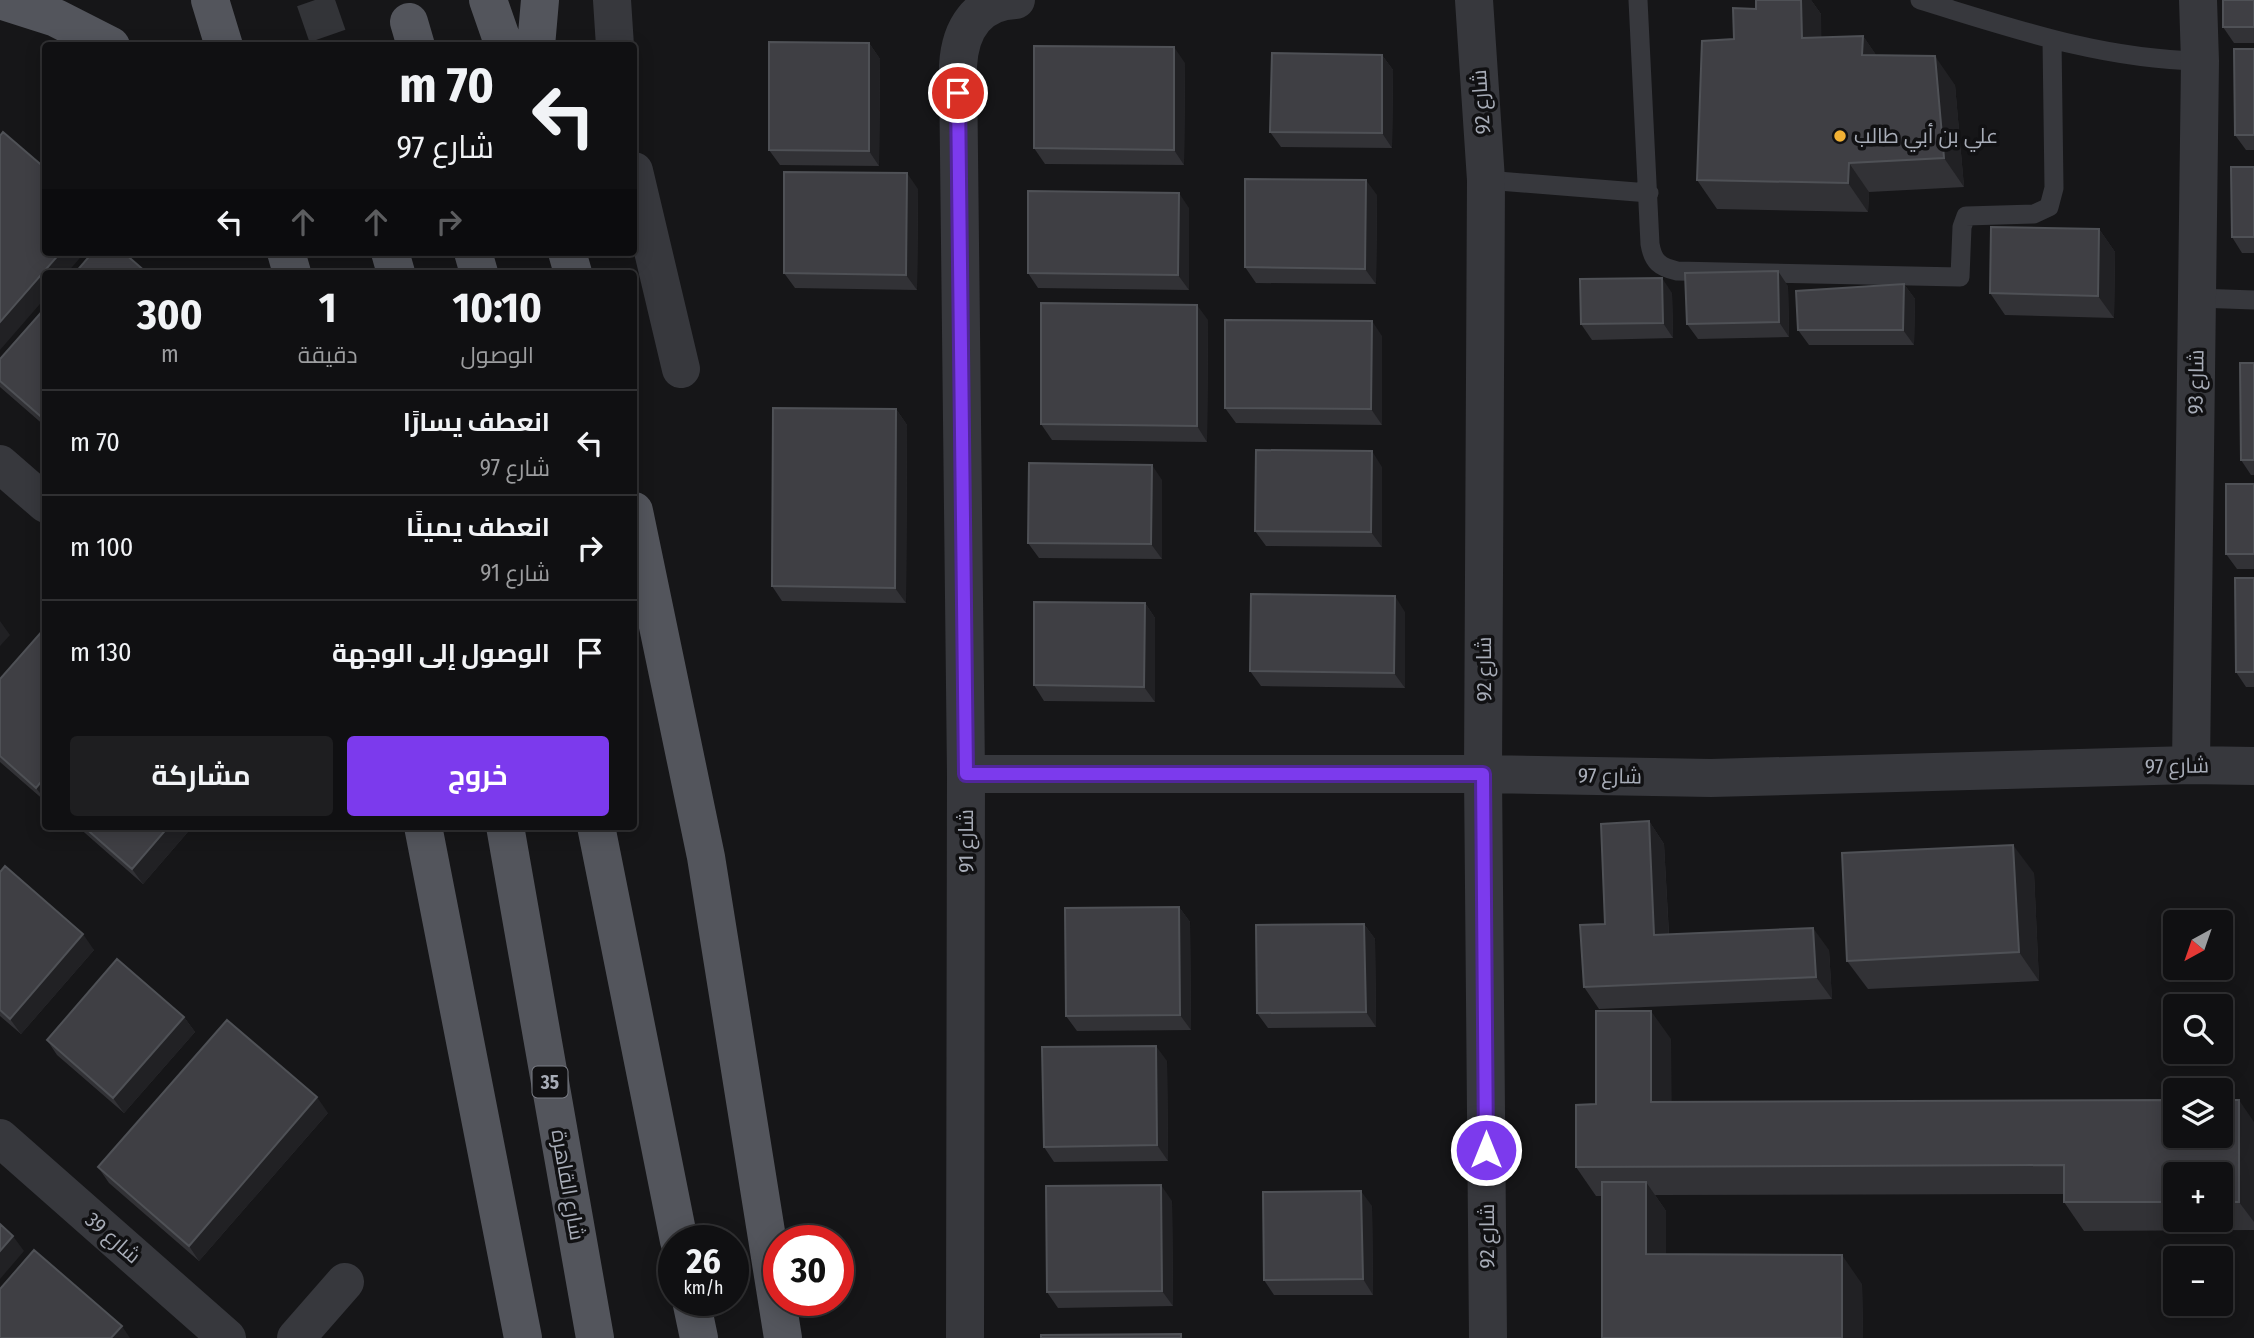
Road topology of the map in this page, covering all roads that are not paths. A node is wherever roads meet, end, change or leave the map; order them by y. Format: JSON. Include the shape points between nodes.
{"nodes":[{"id":1,"x":0,"y":0,"type":"edge"},
{"id":2,"x":210,"y":0,"type":"edge"},
{"id":3,"x":488,"y":0,"type":"edge"},
{"id":4,"x":540,"y":0,"type":"edge"},
{"id":5,"x":612,"y":0,"type":"edge"},
{"id":6,"x":1016,"y":0,"type":"edge"},
{"id":7,"x":1474,"y":0,"type":"edge"},
{"id":8,"x":1639,"y":0,"type":"edge"},
{"id":9,"x":1920,"y":0,"type":"edge"},
{"id":10,"x":2198,"y":0,"type":"edge"},
{"id":11,"x":2052,"y":40,"type":"junction"},
{"id":12,"x":103,"y":42,"type":"edge"},
{"id":13,"x":223,"y":42,"type":"edge"},
{"id":14,"x":503,"y":42,"type":"edge"},
{"id":15,"x":536,"y":42,"type":"edge"},
{"id":16,"x":615,"y":42,"type":"edge"},
{"id":17,"x":2200,"y":61,"type":"junction"},
{"id":18,"x":1486,"y":180,"type":"junction"},
{"id":19,"x":637,"y":184,"type":"edge"},
{"id":20,"x":1649,"y":193,"type":"junction"},
{"id":21,"x":2197,"y":298,"type":"junction"},
{"id":22,"x":2254,"y":300,"type":"edge"},
{"id":23,"x":681,"y":369,"type":"dead end"},
{"id":24,"x":0,"y":464,"type":"edge"},
{"id":25,"x":42,"y":501,"type":"edge"},
{"id":26,"x":637,"y":525,"type":"edge"},
{"id":27,"x":2191,"y":765,"type":"junction"},
{"id":28,"x":2254,"y":766,"type":"edge"},
{"id":29,"x":966,"y":774,"type":"junction"},
{"id":30,"x":1483,"y":774,"type":"junction"},
{"id":31,"x":424,"y":830,"type":"edge"},
{"id":32,"x":506,"y":830,"type":"edge"},
{"id":33,"x":597,"y":830,"type":"edge"},
{"id":34,"x":0,"y":1138,"type":"edge"},
{"id":35,"x":676,"y":1225,"type":"edge"},
{"id":36,"x":345,"y":1282,"type":"dead end"},
{"id":37,"x":694,"y":1316,"type":"edge"},
{"id":38,"x":227,"y":1338,"type":"edge"},
{"id":39,"x":296,"y":1338,"type":"edge"},
{"id":40,"x":523,"y":1338,"type":"edge"},
{"id":41,"x":595,"y":1338,"type":"edge"},
{"id":42,"x":699,"y":1338,"type":"edge"},
{"id":43,"x":783,"y":1338,"type":"edge"},
{"id":44,"x":965,"y":1338,"type":"edge"},
{"id":45,"x":1488,"y":1338,"type":"edge"}],
"edges":[{"from":1,"to":12,"type":"main road","via":[[55,18]]},
{"from":2,"to":13,"type":"main road"},
{"from":3,"to":14,"type":"main road"},
{"from":4,"to":15,"type":"main road"},
{"from":5,"to":16,"type":"street"},
{"from":6,"to":29,"type":"street","name":"شارع 91","via":[[998,1],[977,15],[962,39],[958,58]]},
{"from":7,"to":18,"type":"street","name":"شارع 92"},
{"from":8,"to":20,"type":"lane"},
{"from":9,"to":11,"type":"lane"},
{"from":10,"to":17,"type":"street","name":"شارع 93"},
{"from":11,"to":17,"type":"lane","via":[[2122,55]]},
{"from":11,"to":20,"type":"lane","via":[[2054,188],[2049,207],[2034,214],[1966,216],[1960,277],[1665,268],[1652,256]]},
{"from":17,"to":21,"type":"street","name":"شارع 93"},
{"from":18,"to":20,"type":"lane"},
{"from":18,"to":30,"type":"street","name":"شارع 92"},
{"from":19,"to":23,"type":"street"},
{"from":21,"to":22,"type":"lane"},
{"from":21,"to":27,"type":"street","name":"شارع 93"},
{"from":24,"to":25,"type":"street"},
{"from":26,"to":43,"type":"main road","via":[[706,857]]},
{"from":27,"to":28,"type":"street","name":"شارع 97"},
{"from":27,"to":30,"type":"street","name":"شارع 97","via":[[1711,778]]},
{"from":29,"to":30,"type":"street","name":"شارع 97"},
{"from":29,"to":44,"type":"street","name":"شارع 91"},
{"from":30,"to":45,"type":"street","name":"شارع 92"},
{"from":31,"to":40,"type":"main road"},
{"from":32,"to":41,"type":"main road","name":"شارع القاهرة","number":"35"},
{"from":33,"to":35,"type":"main road"},
{"from":34,"to":38,"type":"street","name":"شارع 39"},
{"from":36,"to":39,"type":"street"},
{"from":37,"to":42,"type":"main road"}]}
